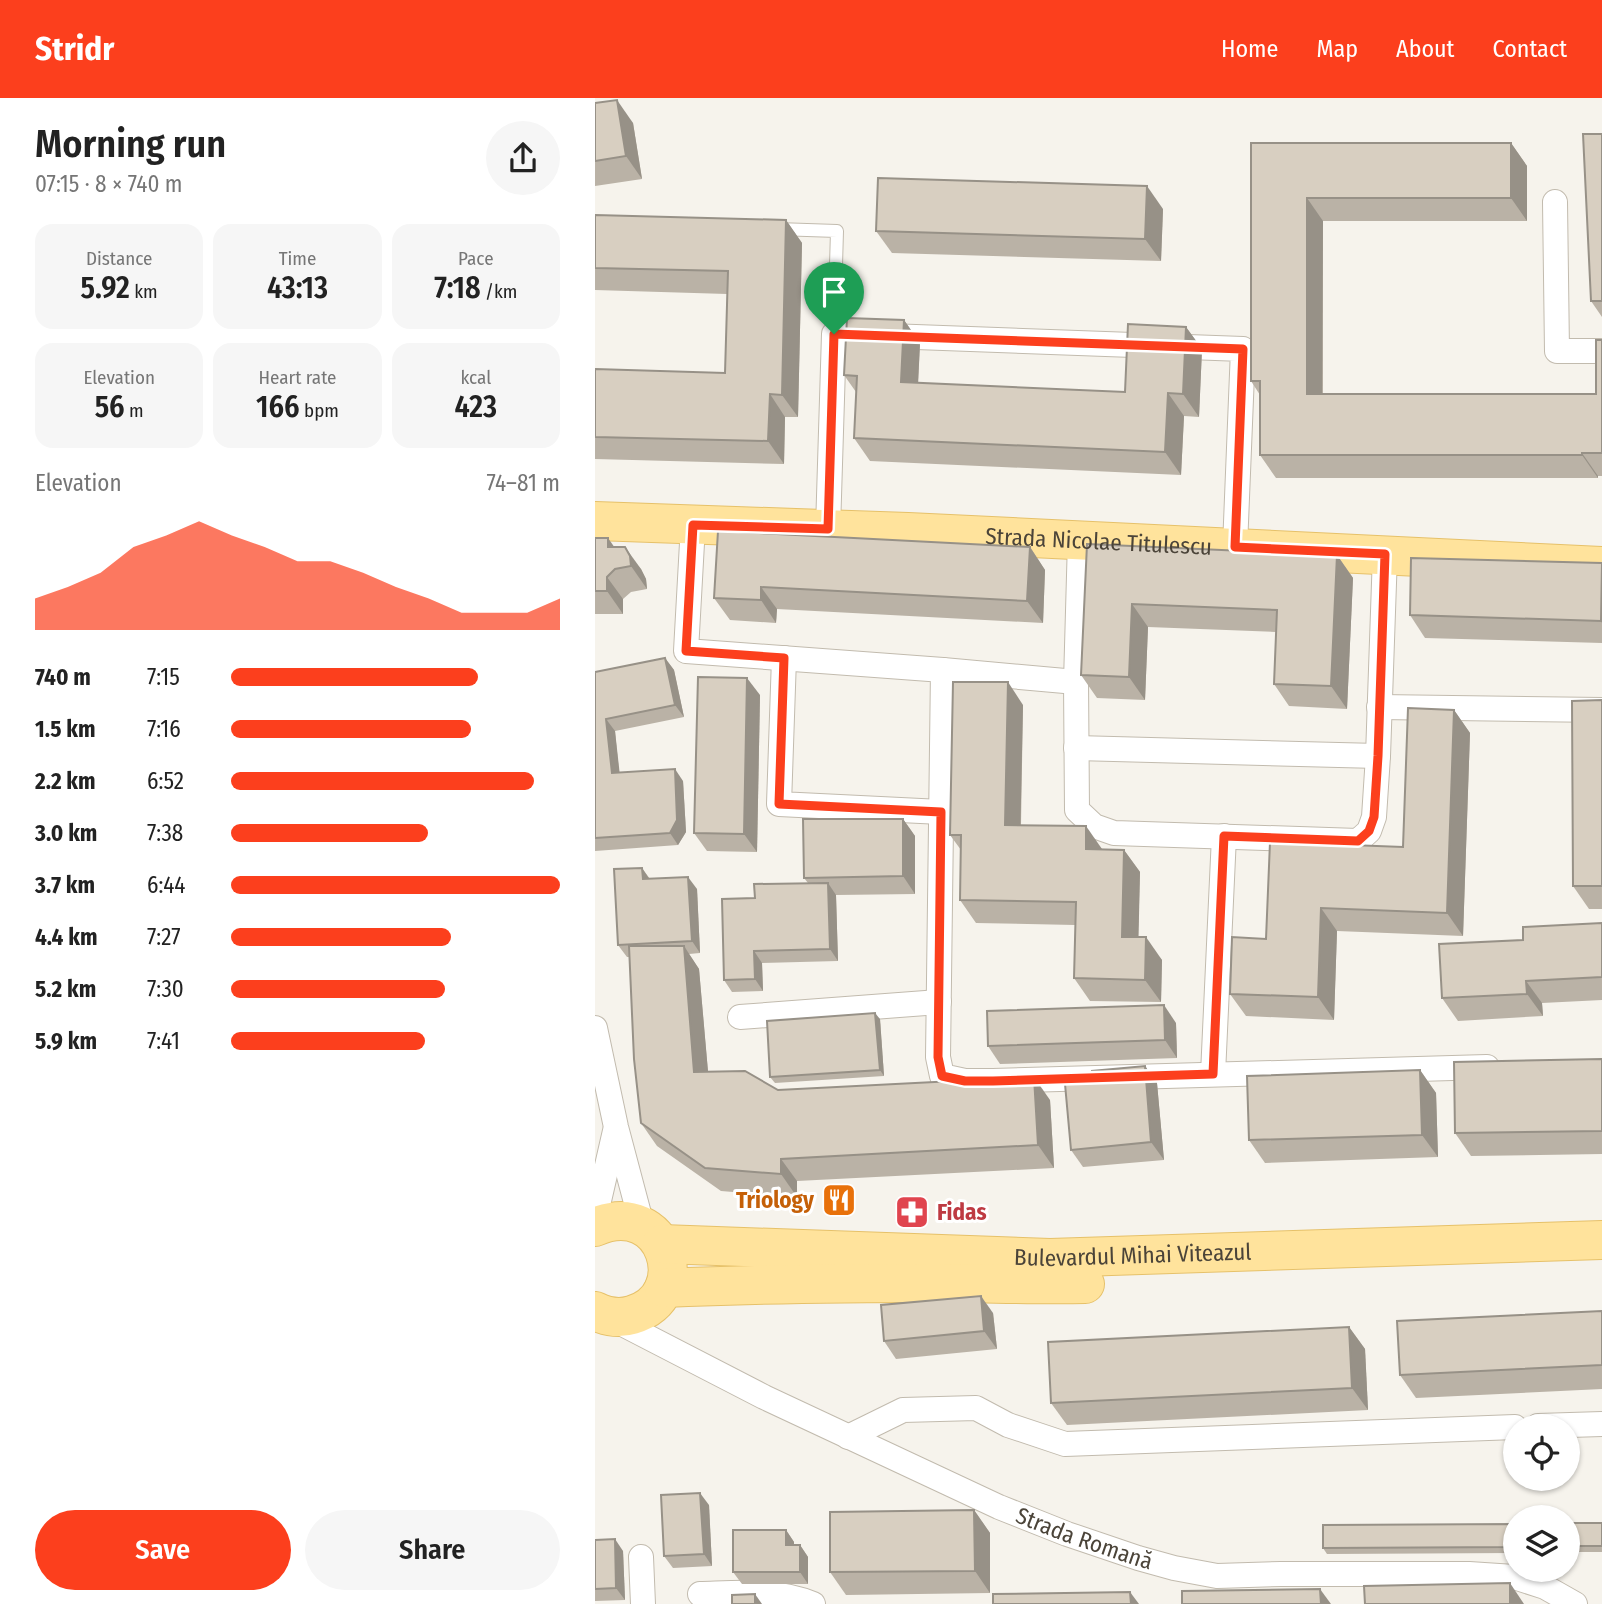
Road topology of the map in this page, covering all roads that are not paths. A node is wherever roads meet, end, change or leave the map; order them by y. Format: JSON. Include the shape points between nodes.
{"nodes":[{"id":1,"x":1555,"y":202,"type":"dead end"},
{"id":2,"x":770,"y":228,"type":"edge"},
{"id":3,"x":834,"y":334,"type":"junction"},
{"id":4,"x":1602,"y":351,"type":"edge"},
{"id":5,"x":595,"y":521,"type":"edge"},
{"id":6,"x":693,"y":525,"type":"junction"},
{"id":7,"x":828,"y":529,"type":"junction"},
{"id":8,"x":1080,"y":540,"type":"junction"},
{"id":9,"x":1235,"y":547,"type":"junction"},
{"id":10,"x":1385,"y":554,"type":"junction"},
{"id":11,"x":1602,"y":566,"type":"edge"},
{"id":12,"x":784,"y":658,"type":"junction"},
{"id":13,"x":943,"y":670,"type":"junction"},
{"id":14,"x":1076,"y":682,"type":"junction"},
{"id":15,"x":1379,"y":707,"type":"junction"},
{"id":16,"x":1602,"y":710,"type":"edge"},
{"id":17,"x":1076,"y":748,"type":"junction"},
{"id":18,"x":1378,"y":756,"type":"junction"},
{"id":19,"x":941,"y":812,"type":"junction"},
{"id":20,"x":1224,"y":836,"type":"junction"},
{"id":21,"x":939,"y":1002,"type":"junction"},
{"id":22,"x":740,"y":1017,"type":"dead end"},
{"id":23,"x":595,"y":1028,"type":"edge"},
{"id":24,"x":1512,"y":1066,"type":"edge"},
{"id":25,"x":1213,"y":1074,"type":"junction"},
{"id":26,"x":616,"y":1127,"type":"junction"},
{"id":27,"x":595,"y":1219,"type":"edge"},
{"id":28,"x":595,"y":1227,"type":"edge"},
{"id":29,"x":652,"y":1235,"type":"junction"},
{"id":30,"x":1602,"y":1240,"type":"edge"},
{"id":31,"x":1602,"y":1266,"type":"edge"},
{"id":32,"x":659,"y":1296,"type":"junction"},
{"id":33,"x":602,"y":1314,"type":"edge"},
{"id":34,"x":676,"y":1353,"type":"junction"},
{"id":35,"x":1602,"y":1424,"type":"edge"},
{"id":36,"x":1580,"y":1425,"type":"edge"},
{"id":37,"x":1503,"y":1427,"type":"edge"},
{"id":38,"x":848,"y":1437,"type":"junction"},
{"id":39,"x":641,"y":1557,"type":"dead end"},
{"id":40,"x":700,"y":1594,"type":"dead end"},
{"id":41,"x":643,"y":1604,"type":"edge"},
{"id":42,"x":813,"y":1604,"type":"edge"},
{"id":43,"x":1575,"y":1604,"type":"edge"}],
"edges":[{"from":1,"to":4,"type":"street","via":[[1557,351]]},
{"from":2,"to":3,"type":"lane","via":[[837,231]]},
{"from":3,"to":7,"type":"street"},
{"from":3,"to":9,"type":"street","via":[[1243,349]]},
{"from":5,"to":6,"type":"main road","name":"Strada Nicolae Titulescu"},
{"from":6,"to":7,"type":"main road","name":"Strada Nicolae Titulescu"},
{"from":6,"to":12,"type":"street","via":[[686,651]]},
{"from":7,"to":8,"type":"main road","name":"Strada Nicolae Titulescu"},
{"from":8,"to":9,"type":"main road","name":"Strada Nicolae Titulescu"},
{"from":8,"to":14,"type":"street"},
{"from":9,"to":10,"type":"main road","name":"Strada Nicolae Titulescu"},
{"from":10,"to":11,"type":"main road","name":"Strada Nicolae Titulescu"},
{"from":10,"to":15,"type":"street"},
{"from":12,"to":13,"type":"street"},
{"from":12,"to":19,"type":"street","via":[[779,804]]},
{"from":13,"to":14,"type":"street"},
{"from":13,"to":19,"type":"street"},
{"from":14,"to":17,"type":"street"},
{"from":15,"to":16,"type":"street"},
{"from":15,"to":18,"type":"street"},
{"from":17,"to":18,"type":"street"},
{"from":17,"to":20,"type":"street","via":[[1077,810],[1094,826],[1114,833]]},
{"from":18,"to":20,"type":"street","via":[[1374,817],[1369,831],[1358,841]]},
{"from":19,"to":21,"type":"street"},
{"from":20,"to":25,"type":"street"},
{"from":21,"to":22,"type":"street"},
{"from":21,"to":25,"type":"street","via":[[942,1076],[993,1081]]},
{"from":23,"to":26,"type":"street"},
{"from":24,"to":25,"type":"street"},
{"from":26,"to":27,"type":"street"},
{"from":26,"to":29,"type":"street"},
{"from":28,"to":29,"type":"main road","name":"Bulevardul Mihai Viteazul","via":[[626,1220]]},
{"from":29,"to":30,"type":"main road","name":"Bulevardul Mihai Viteazul","via":[[1050,1258]]},
{"from":29,"to":32,"type":"main road","via":[[667,1258],[668,1273]]},
{"from":31,"to":32,"type":"main road","name":"Bulevardul Mihai Viteazul","via":[[1050,1285],[745,1284]]},
{"from":32,"to":33,"type":"main road","via":[[641,1313],[625,1317]]},
{"from":32,"to":34,"type":"street"},
{"from":33,"to":34,"type":"street","name":"Strada Romană"},
{"from":34,"to":38,"type":"street","name":"Strada Romană"},
{"from":35,"to":36,"type":"street"},
{"from":37,"to":38,"type":"street","via":[[1065,1444],[1008,1425],[976,1408],[903,1410]]},
{"from":38,"to":43,"type":"street","name":"Strada Romană","via":[[999,1507],[1174,1568],[1217,1576],[1514,1577]]},
{"from":39,"to":41,"type":"street"},
{"from":40,"to":42,"type":"street","via":[[776,1594]]}]}
